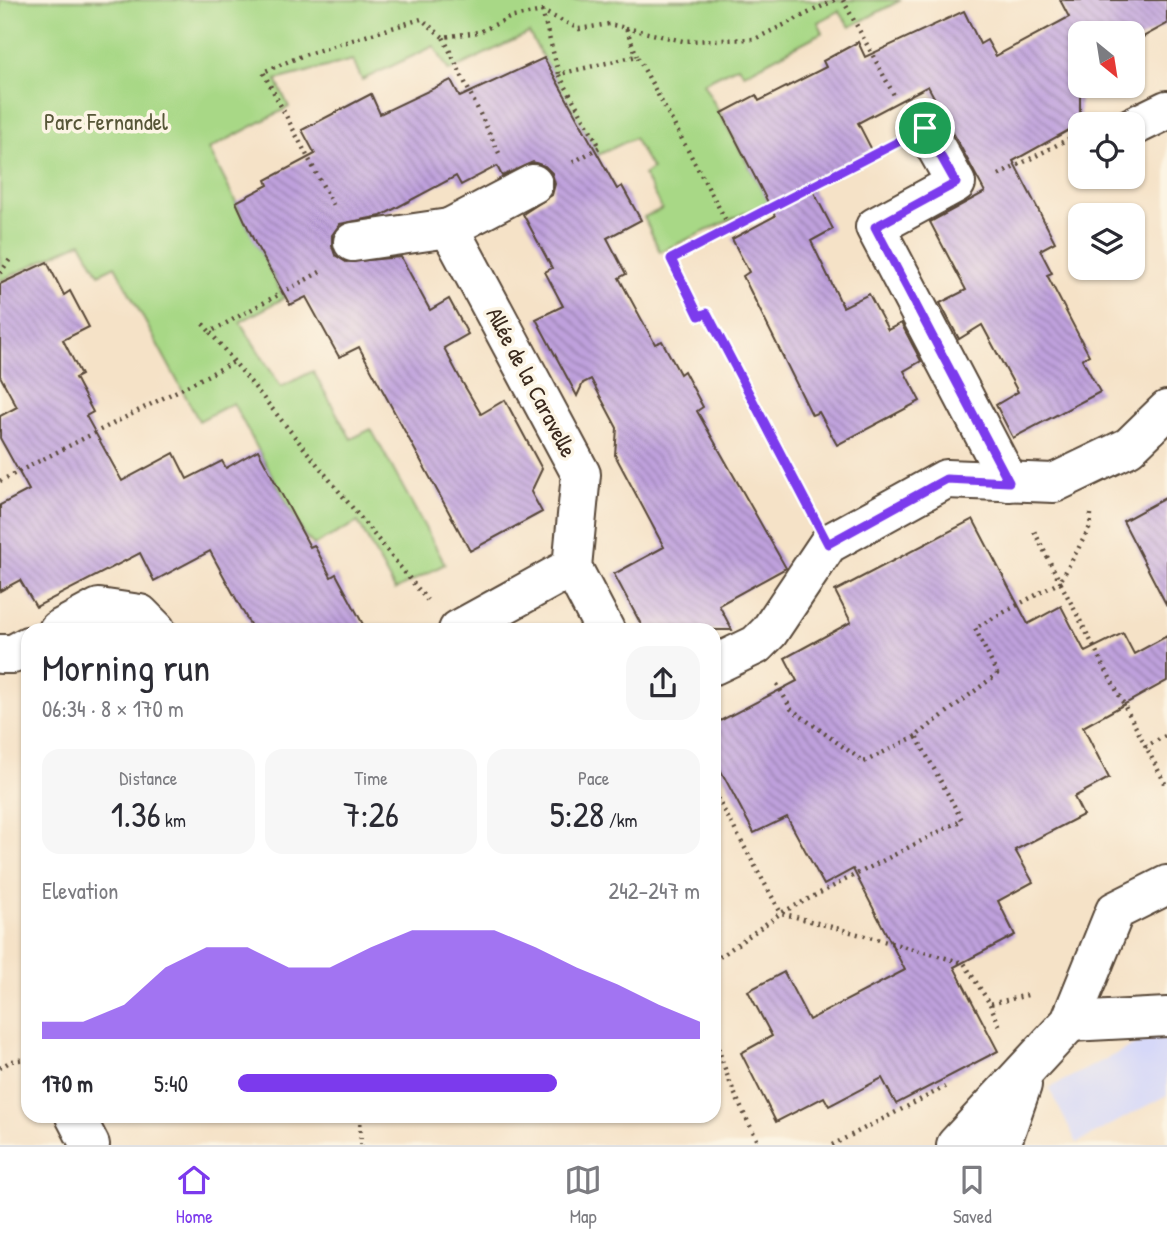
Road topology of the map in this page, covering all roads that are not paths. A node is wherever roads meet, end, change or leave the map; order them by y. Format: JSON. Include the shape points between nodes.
{"nodes":[{"id":1,"x":1167,"y":110,"type":"edge"},
{"id":2,"x":1145,"y":121,"type":"edge"},
{"id":3,"x":920,"y":130,"type":"road end"},
{"id":4,"x":533,"y":184,"type":"road end"},
{"id":5,"x":449,"y":228,"type":"junction"},
{"id":6,"x":353,"y":242,"type":"road end"},
{"id":7,"x":1167,"y":410,"type":"edge"},
{"id":8,"x":1009,"y":482,"type":"junction"},
{"id":9,"x":572,"y":567,"type":"junction"},
{"id":10,"x":446,"y":619,"type":"edge"},
{"id":11,"x":71,"y":623,"type":"edge"},
{"id":12,"x":149,"y":623,"type":"edge"},
{"id":13,"x":601,"y":623,"type":"edge"},
{"id":14,"x":21,"y":650,"type":"edge"},
{"id":15,"x":0,"y":654,"type":"edge"},
{"id":16,"x":721,"y":662,"type":"edge"},
{"id":17,"x":1167,"y":885,"type":"edge"},
{"id":18,"x":1167,"y":1017,"type":"edge"},
{"id":19,"x":1070,"y":1021,"type":"junction"},
{"id":20,"x":1026,"y":1073,"type":"junction"},
{"id":21,"x":79,"y":1123,"type":"edge"},
{"id":22,"x":90,"y":1145,"type":"edge"},
{"id":23,"x":956,"y":1145,"type":"edge"},
{"id":24,"x":1000,"y":1145,"type":"edge"}],
"edges":[{"from":1,"to":2,"type":"street"},
{"from":3,"to":8,"type":"street","via":[[956,183],[875,227]]},
{"from":4,"to":5,"type":"street"},
{"from":5,"to":6,"type":"street"},
{"from":5,"to":9,"type":"street","name":"Allée de la Caravelle","via":[[581,474]]},
{"from":7,"to":8,"type":"street","via":[[1129,447],[1054,482]]},
{"from":8,"to":16,"type":"street","via":[[946,479],[828,544],[769,632],[757,645]]},
{"from":9,"to":10,"type":"street"},
{"from":9,"to":13,"type":"street"},
{"from":11,"to":12,"type":"street","via":[[99,608],[140,614]]},
{"from":14,"to":15,"type":"street"},
{"from":17,"to":19,"type":"street","via":[[1115,911]]},
{"from":18,"to":19,"type":"street"},
{"from":19,"to":20,"type":"street"},
{"from":20,"to":23,"type":"street"},
{"from":20,"to":24,"type":"street"},
{"from":21,"to":22,"type":"street"}]}
